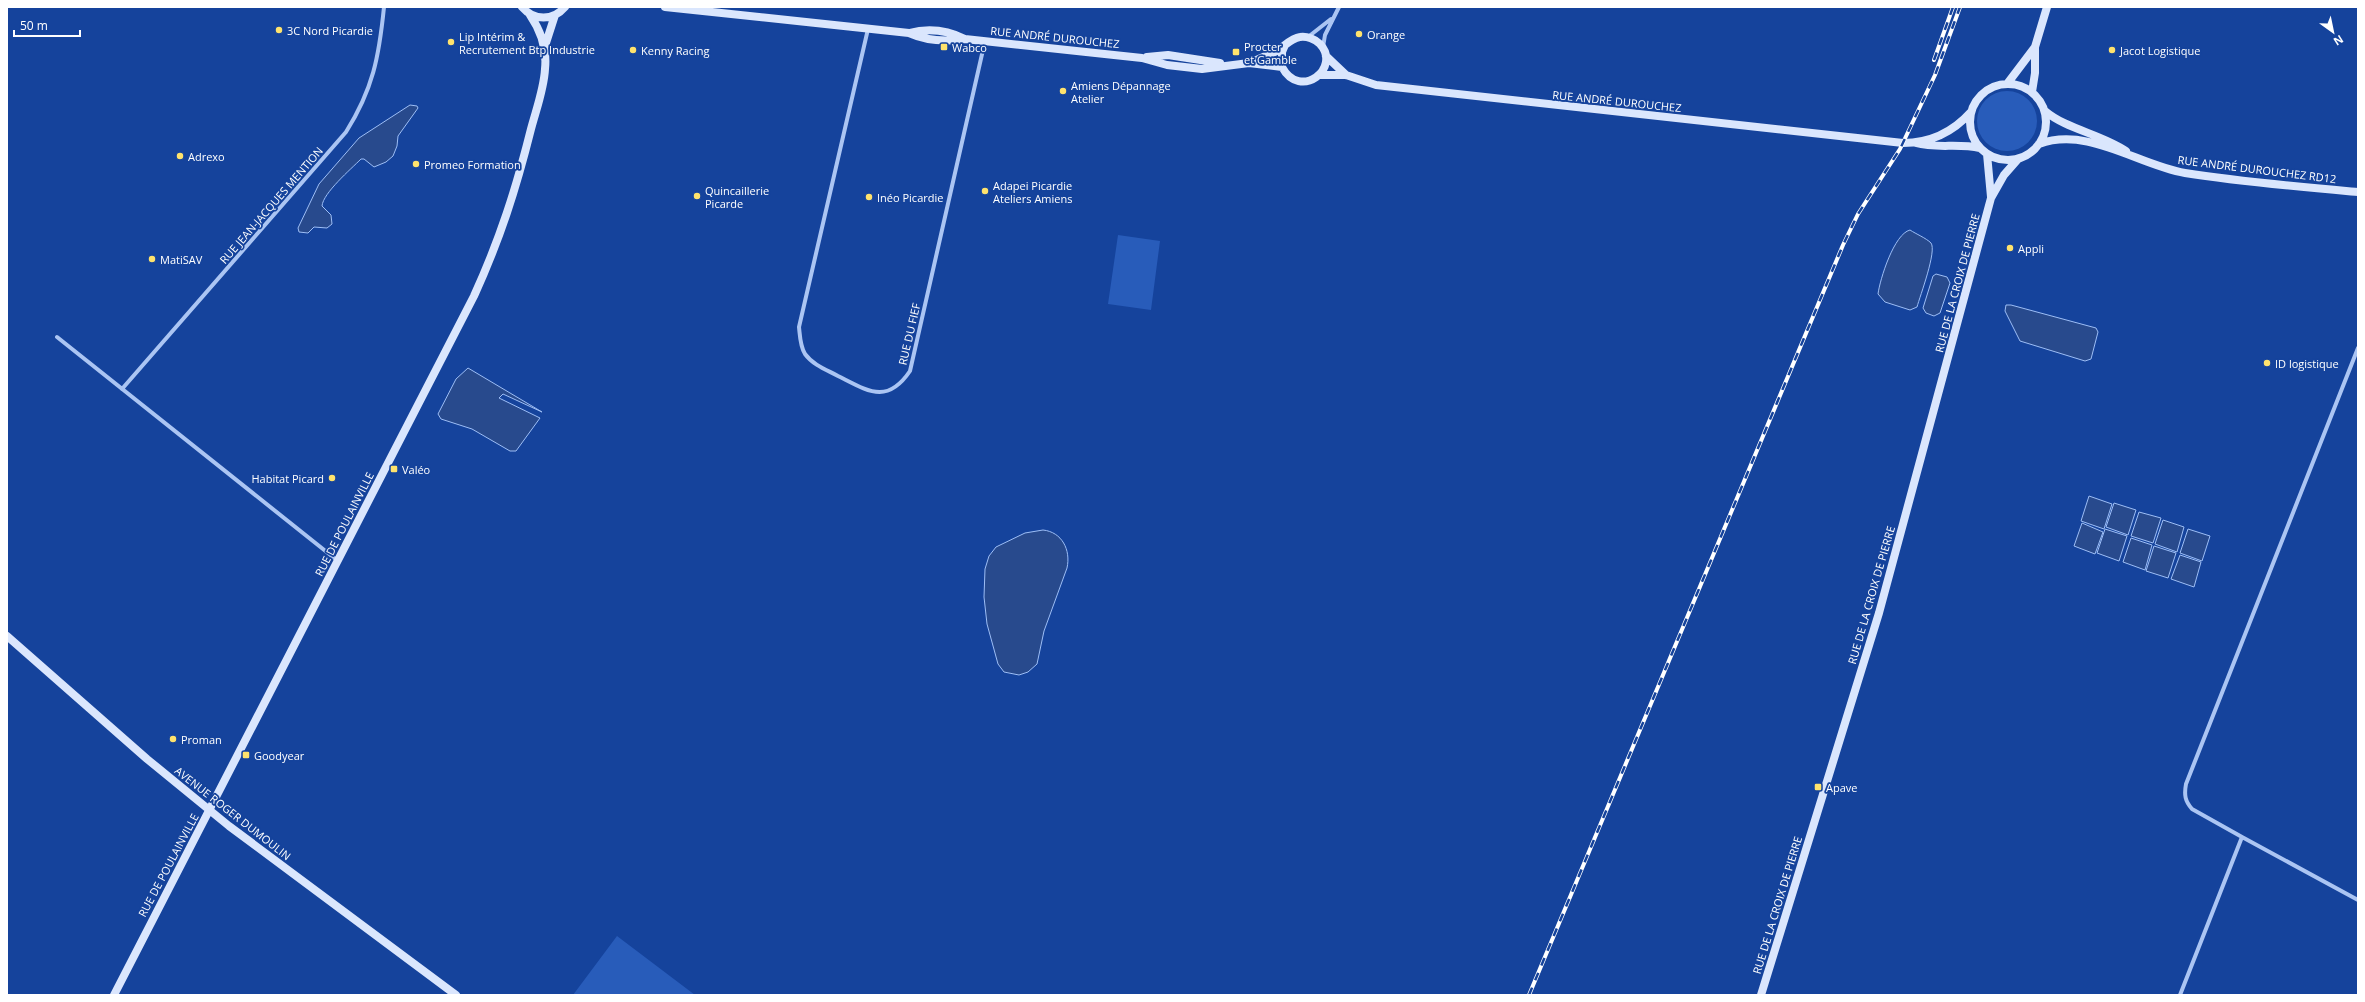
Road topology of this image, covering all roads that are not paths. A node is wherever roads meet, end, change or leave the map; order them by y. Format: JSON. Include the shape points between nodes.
{"nodes":[{"id":1,"x":384,"y":7,"type":"edge"},
{"id":2,"x":522,"y":7,"type":"edge"},
{"id":3,"x":564,"y":7,"type":"edge"},
{"id":4,"x":568,"y":7,"type":"edge"},
{"id":5,"x":665,"y":7,"type":"edge"},
{"id":6,"x":1339,"y":7,"type":"edge"},
{"id":7,"x":2046,"y":7,"type":"edge"},
{"id":8,"x":530,"y":15,"type":"junction"},
{"id":9,"x":555,"y":15,"type":"junction"},
{"id":10,"x":1333,"y":18,"type":"junction"},
{"id":11,"x":868,"y":28,"type":"junction"},
{"id":12,"x":1308,"y":37,"type":"junction"},
{"id":13,"x":985,"y":41,"type":"junction"},
{"id":14,"x":1285,"y":45,"type":"junction"},
{"id":15,"x":545,"y":47,"type":"junction"},
{"id":16,"x":2035,"y":47,"type":"junction"},
{"id":17,"x":1323,"y":48,"type":"junction"},
{"id":18,"x":1326,"y":56,"type":"junction"},
{"id":19,"x":1249,"y":63,"type":"junction"},
{"id":20,"x":1282,"y":67,"type":"junction"},
{"id":21,"x":1319,"y":75,"type":"junction"},
{"id":22,"x":1346,"y":75,"type":"junction"},
{"id":23,"x":2007,"y":84,"type":"junction"},
{"id":24,"x":2032,"y":92,"type":"junction"},
{"id":25,"x":2045,"y":111,"type":"junction"},
{"id":26,"x":1971,"y":112,"type":"junction"},
{"id":27,"x":1913,"y":142,"type":"junction"},
{"id":28,"x":2039,"y":144,"type":"junction"},
{"id":29,"x":1980,"y":148,"type":"junction"},
{"id":30,"x":1986,"y":154,"type":"junction"},
{"id":31,"x":2132,"y":155,"type":"junction"},
{"id":32,"x":2018,"y":159,"type":"junction"},
{"id":33,"x":2358,"y":192,"type":"edge"},
{"id":34,"x":1991,"y":198,"type":"junction"},
{"id":35,"x":57,"y":338,"type":"dead end"},
{"id":36,"x":2358,"y":348,"type":"edge"},
{"id":37,"x":122,"y":389,"type":"junction"},
{"id":38,"x":338,"y":561,"type":"junction"},
{"id":39,"x":7,"y":636,"type":"edge"},
{"id":40,"x":210,"y":809,"type":"junction"},
{"id":41,"x":2242,"y":837,"type":"junction"},
{"id":42,"x":2358,"y":900,"type":"edge"},
{"id":43,"x":114,"y":995,"type":"edge"},
{"id":44,"x":456,"y":995,"type":"edge"},
{"id":45,"x":1761,"y":995,"type":"edge"},
{"id":46,"x":2180,"y":995,"type":"edge"}],
"edges":[{"from":1,"to":37,"type":"street","name":"RUE JEAN-JACQUES MENTION","via":[[376,66],[367,94],[346,132]]},
{"from":2,"to":8,"type":"main road","name":"RUE DE POULAINVILLE"},
{"from":3,"to":4,"type":"main road"},
{"from":3,"to":9,"type":"main road"},
{"from":5,"to":11,"type":"main road","name":"RUE ANDRÉ DUROUCHEZ"},
{"from":6,"to":10,"type":"street"},
{"from":7,"to":16,"type":"main road"},
{"from":8,"to":9,"type":"main road","via":[[547,18]]},
{"from":8,"to":15,"type":"main road","name":"RUE DE POULAINVILLE","via":[[540,31]]},
{"from":9,"to":15,"type":"main road","name":"RUE DE POULAINVILLE"},
{"from":10,"to":12,"type":"street"},
{"from":10,"to":17,"type":"street","via":[[1325,35]]},
{"from":11,"to":13,"type":"main road","name":"RUE ANDRÉ DUROUCHEZ","via":[[909,33],[923,29]]},
{"from":11,"to":13,"type":"street","name":"RUE DU FIEF","via":[[799,327],[804,353],[814,363],[870,392],[893,389],[902,383],[910,372]]},
{"from":12,"to":14,"type":"main road","via":[[1296,38]]},
{"from":12,"to":17,"type":"main road"},
{"from":13,"to":19,"type":"main road","name":"RUE ANDRÉ DUROUCHEZ","via":[[1142,58],[1168,55],[1227,65]]},
{"from":14,"to":19,"type":"main road"},
{"from":14,"to":20,"type":"main road","via":[[1282,52]]},
{"from":15,"to":38,"type":"main road","name":"RUE DE POULAINVILLE","via":[[546,69],[518,183],[494,253]]},
{"from":16,"to":23,"type":"main road"},
{"from":16,"to":24,"type":"main road"},
{"from":17,"to":18,"type":"main road"},
{"from":18,"to":21,"type":"main road","via":[[1323,70]]},
{"from":18,"to":22,"type":"main road"},
{"from":19,"to":20,"type":"main road","name":"RUE ANDRÉ DUROUCHEZ"},
{"from":20,"to":21,"type":"main road","via":[[1289,76],[1299,81],[1306,82]]},
{"from":21,"to":22,"type":"main road","name":"RUE ANDRÉ DUROUCHEZ"},
{"from":22,"to":27,"type":"main road","name":"RUE ANDRÉ DUROUCHEZ","via":[[1376,85]]},
{"from":23,"to":24,"type":"main road","via":[[2020,86]]},
{"from":23,"to":26,"type":"main road","via":[[1984,92]]},
{"from":24,"to":25,"type":"main road"},
{"from":25,"to":28,"type":"main road","via":[[2046,128]]},
{"from":25,"to":31,"type":"main road","name":"RUE ANDRÉ DUROUCHEZ RD12","via":[[2060,120],[2112,141]]},
{"from":26,"to":27,"type":"main road","name":"RUE ANDRÉ DUROUCHEZ","via":[[1952,130]]},
{"from":26,"to":29,"type":"main road","via":[[1972,135]]},
{"from":27,"to":29,"type":"main road","name":"RUE ANDRÉ DUROUCHEZ","via":[[1923,145],[1957,144]]},
{"from":28,"to":31,"type":"main road","name":"RUE ANDRÉ DUROUCHEZ RD12","via":[[2050,140],[2068,139]]},
{"from":28,"to":32,"type":"main road","via":[[2026,156]]},
{"from":29,"to":30,"type":"main road"},
{"from":30,"to":32,"type":"main road","via":[[2007,160]]},
{"from":30,"to":34,"type":"main road","name":"RUE DE LA CROIX DE PIERRE"},
{"from":31,"to":33,"type":"main road","name":"RUE ANDRÉ DUROUCHEZ RD12","via":[[2184,173]]},
{"from":32,"to":34,"type":"main road","name":"RUE DE LA CROIX DE PIERRE","via":[[2004,175]]},
{"from":34,"to":45,"type":"main road","name":"RUE DE LA CROIX DE PIERRE","via":[[1879,613]]},
{"from":35,"to":37,"type":"street"},
{"from":36,"to":41,"type":"street","via":[[2186,784],[2186,803],[2192,809]]},
{"from":37,"to":38,"type":"street"},
{"from":38,"to":40,"type":"main road","name":"RUE DE POULAINVILLE"},
{"from":39,"to":40,"type":"main road","name":"AVENUE ROGER DUMOULIN","via":[[146,758]]},
{"from":40,"to":43,"type":"main road","name":"RUE DE POULAINVILLE"},
{"from":40,"to":44,"type":"main road","name":"AVENUE ROGER DUMOULIN"},
{"from":41,"to":42,"type":"street"},
{"from":41,"to":46,"type":"street"}]}
